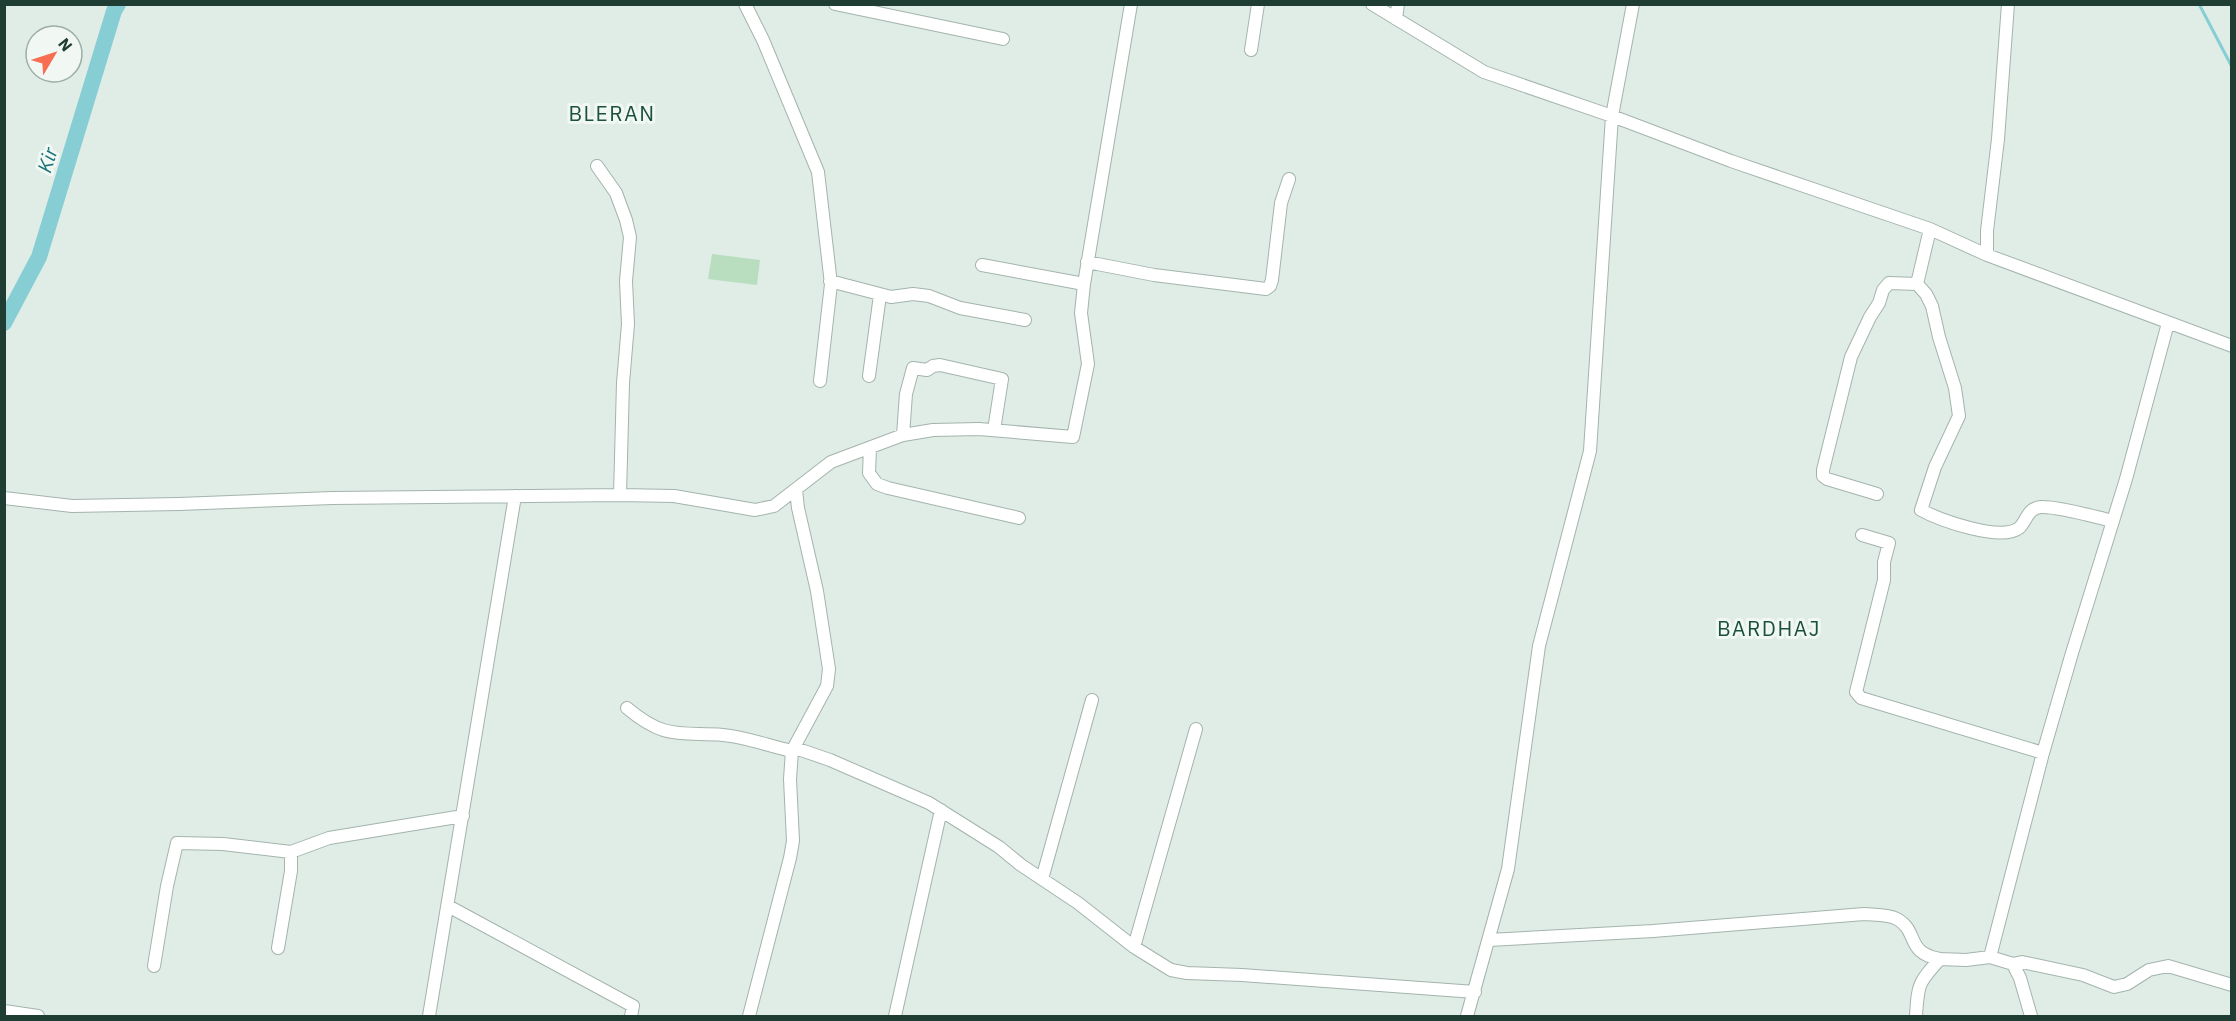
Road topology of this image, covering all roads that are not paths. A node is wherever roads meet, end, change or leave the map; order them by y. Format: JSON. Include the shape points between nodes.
{"nodes":[{"id":1,"x":745,"y":4,"type":"edge"},
{"id":2,"x":835,"y":4,"type":"edge"},
{"id":3,"x":1131,"y":4,"type":"edge"},
{"id":4,"x":1258,"y":4,"type":"edge"},
{"id":5,"x":1372,"y":4,"type":"edge"},
{"id":6,"x":1398,"y":4,"type":"edge"},
{"id":7,"x":1633,"y":4,"type":"edge"},
{"id":8,"x":2008,"y":4,"type":"edge"},
{"id":9,"x":1396,"y":19,"type":"junction"},
{"id":10,"x":1003,"y":39,"type":"dead end"},
{"id":11,"x":1251,"y":50,"type":"dead end"},
{"id":12,"x":1612,"y":116,"type":"junction"},
{"id":13,"x":597,"y":166,"type":"dead end"},
{"id":14,"x":1289,"y":179,"type":"dead end"},
{"id":15,"x":1930,"y":229,"type":"junction"},
{"id":16,"x":1987,"y":255,"type":"junction"},
{"id":17,"x":1087,"y":262,"type":"junction"},
{"id":18,"x":982,"y":265,"type":"dead end"},
{"id":19,"x":830,"y":281,"type":"junction"},
{"id":20,"x":1084,"y":284,"type":"junction"},
{"id":21,"x":1917,"y":284,"type":"junction"},
{"id":22,"x":880,"y":295,"type":"junction"},
{"id":23,"x":1025,"y":320,"type":"dead end"},
{"id":24,"x":2168,"y":323,"type":"junction"},
{"id":25,"x":2232,"y":346,"type":"edge"},
{"id":26,"x":869,"y":376,"type":"dead end"},
{"id":27,"x":820,"y":381,"type":"dead end"},
{"id":28,"x":994,"y":430,"type":"junction"},
{"id":29,"x":903,"y":435,"type":"junction"},
{"id":30,"x":870,"y":448,"type":"junction"},
{"id":31,"x":796,"y":490,"type":"junction"},
{"id":32,"x":1877,"y":494,"type":"dead end"},
{"id":33,"x":620,"y":495,"type":"junction"},
{"id":34,"x":515,"y":496,"type":"junction"},
{"id":35,"x":4,"y":498,"type":"edge"},
{"id":36,"x":1019,"y":518,"type":"dead end"},
{"id":37,"x":2113,"y":522,"type":"junction"},
{"id":38,"x":1862,"y":535,"type":"dead end"},
{"id":39,"x":1092,"y":700,"type":"dead end"},
{"id":40,"x":627,"y":708,"type":"dead end"},
{"id":41,"x":1196,"y":729,"type":"dead end"},
{"id":42,"x":792,"y":751,"type":"junction"},
{"id":43,"x":2043,"y":753,"type":"junction"},
{"id":44,"x":941,"y":810,"type":"junction"},
{"id":45,"x":463,"y":816,"type":"junction"},
{"id":46,"x":291,"y":852,"type":"junction"},
{"id":47,"x":1042,"y":879,"type":"junction"},
{"id":48,"x":448,"y":906,"type":"junction"},
{"id":49,"x":1489,"y":940,"type":"junction"},
{"id":50,"x":1134,"y":947,"type":"junction"},
{"id":51,"x":278,"y":948,"type":"dead end"},
{"id":52,"x":1990,"y":957,"type":"junction"},
{"id":53,"x":1940,"y":959,"type":"junction"},
{"id":54,"x":2013,"y":964,"type":"junction"},
{"id":55,"x":154,"y":966,"type":"dead end"},
{"id":56,"x":2232,"y":985,"type":"edge"},
{"id":57,"x":1474,"y":992,"type":"junction"},
{"id":58,"x":4,"y":1011,"type":"edge"},
{"id":59,"x":38,"y":1017,"type":"edge"},
{"id":60,"x":429,"y":1017,"type":"edge"},
{"id":61,"x":631,"y":1017,"type":"edge"},
{"id":62,"x":749,"y":1017,"type":"edge"},
{"id":63,"x":895,"y":1017,"type":"edge"},
{"id":64,"x":1467,"y":1017,"type":"edge"},
{"id":65,"x":1916,"y":1017,"type":"edge"},
{"id":66,"x":2031,"y":1017,"type":"edge"}],
"edges":[{"from":1,"to":19,"type":"street","via":[[818,172]]},
{"from":2,"to":10,"type":"street"},
{"from":3,"to":17,"type":"street"},
{"from":4,"to":11,"type":"street"},
{"from":5,"to":9,"type":"street"},
{"from":6,"to":9,"type":"street"},
{"from":7,"to":12,"type":"street"},
{"from":8,"to":16,"type":"street"},
{"from":9,"to":12,"type":"street","via":[[1484,72]]},
{"from":12,"to":15,"type":"street"},
{"from":12,"to":49,"type":"street","via":[[1590,451],[1539,646],[1508,869]]},
{"from":13,"to":33,"type":"street","via":[[616,194],[630,237]]},
{"from":14,"to":17,"type":"street","via":[[1281,203],[1272,280],[1266,289]]},
{"from":15,"to":16,"type":"street"},
{"from":15,"to":21,"type":"street"},
{"from":16,"to":24,"type":"street"},
{"from":17,"to":20,"type":"street"},
{"from":18,"to":20,"type":"street"},
{"from":19,"to":22,"type":"street"},
{"from":19,"to":27,"type":"street"},
{"from":20,"to":28,"type":"street","via":[[1081,313],[1088,364],[1074,436]]},
{"from":21,"to":32,"type":"street","via":[[1889,283],[1883,290],[1851,357],[1823,470],[1827,479]]},
{"from":21,"to":37,"type":"street","via":[[1932,306],[1959,416],[1935,467],[1921,510],[1964,527],[1991,532],[2013,532],[2021,527],[2028,513],[2040,507]]},
{"from":22,"to":23,"type":"street","via":[[929,296],[960,308]]},
{"from":22,"to":26,"type":"street"},
{"from":24,"to":25,"type":"street"},
{"from":24,"to":37,"type":"street"},
{"from":28,"to":29,"type":"street","via":[[933,430]]},
{"from":28,"to":29,"type":"street","via":[[1002,379],[936,366],[927,370],[913,368],[906,394]]},
{"from":29,"to":30,"type":"street"},
{"from":30,"to":31,"type":"street","via":[[831,462]]},
{"from":30,"to":36,"type":"street","via":[[869,473],[877,484]]},
{"from":31,"to":33,"type":"street","via":[[774,506],[755,510],[674,496]]},
{"from":31,"to":42,"type":"street","via":[[829,669],[827,686]]},
{"from":33,"to":34,"type":"street"},
{"from":34,"to":35,"type":"street","via":[[72,506]]},
{"from":34,"to":45,"type":"street"},
{"from":37,"to":43,"type":"street"},
{"from":38,"to":43,"type":"street","via":[[1889,543],[1858,695]]},
{"from":39,"to":47,"type":"street"},
{"from":40,"to":42,"type":"street","via":[[655,728],[680,735],[724,735]]},
{"from":41,"to":50,"type":"street"},
{"from":42,"to":44,"type":"street","via":[[798,749],[830,760]]},
{"from":42,"to":62,"type":"street","via":[[793,841]]},
{"from":43,"to":52,"type":"street"},
{"from":44,"to":47,"type":"street"},
{"from":44,"to":63,"type":"street"},
{"from":45,"to":46,"type":"street","via":[[329,838]]},
{"from":45,"to":48,"type":"street"},
{"from":46,"to":51,"type":"street"},
{"from":46,"to":55,"type":"street","via":[[177,843]]},
{"from":47,"to":50,"type":"street"},
{"from":48,"to":60,"type":"street"},
{"from":48,"to":61,"type":"street","via":[[633,1006]]},
{"from":49,"to":53,"type":"street","via":[[1890,916],[1905,927],[1919,951]]},
{"from":49,"to":57,"type":"street"},
{"from":50,"to":57,"type":"street","via":[[1171,970],[1187,973]]},
{"from":52,"to":53,"type":"street"},
{"from":52,"to":54,"type":"street"},
{"from":53,"to":65,"type":"street","via":[[1921,980]]},
{"from":54,"to":56,"type":"street","via":[[2022,962],[2083,975],[2114,987],[2149,970],[2168,966]]},
{"from":54,"to":66,"type":"street"},
{"from":57,"to":64,"type":"street"},
{"from":58,"to":59,"type":"street"}]}
